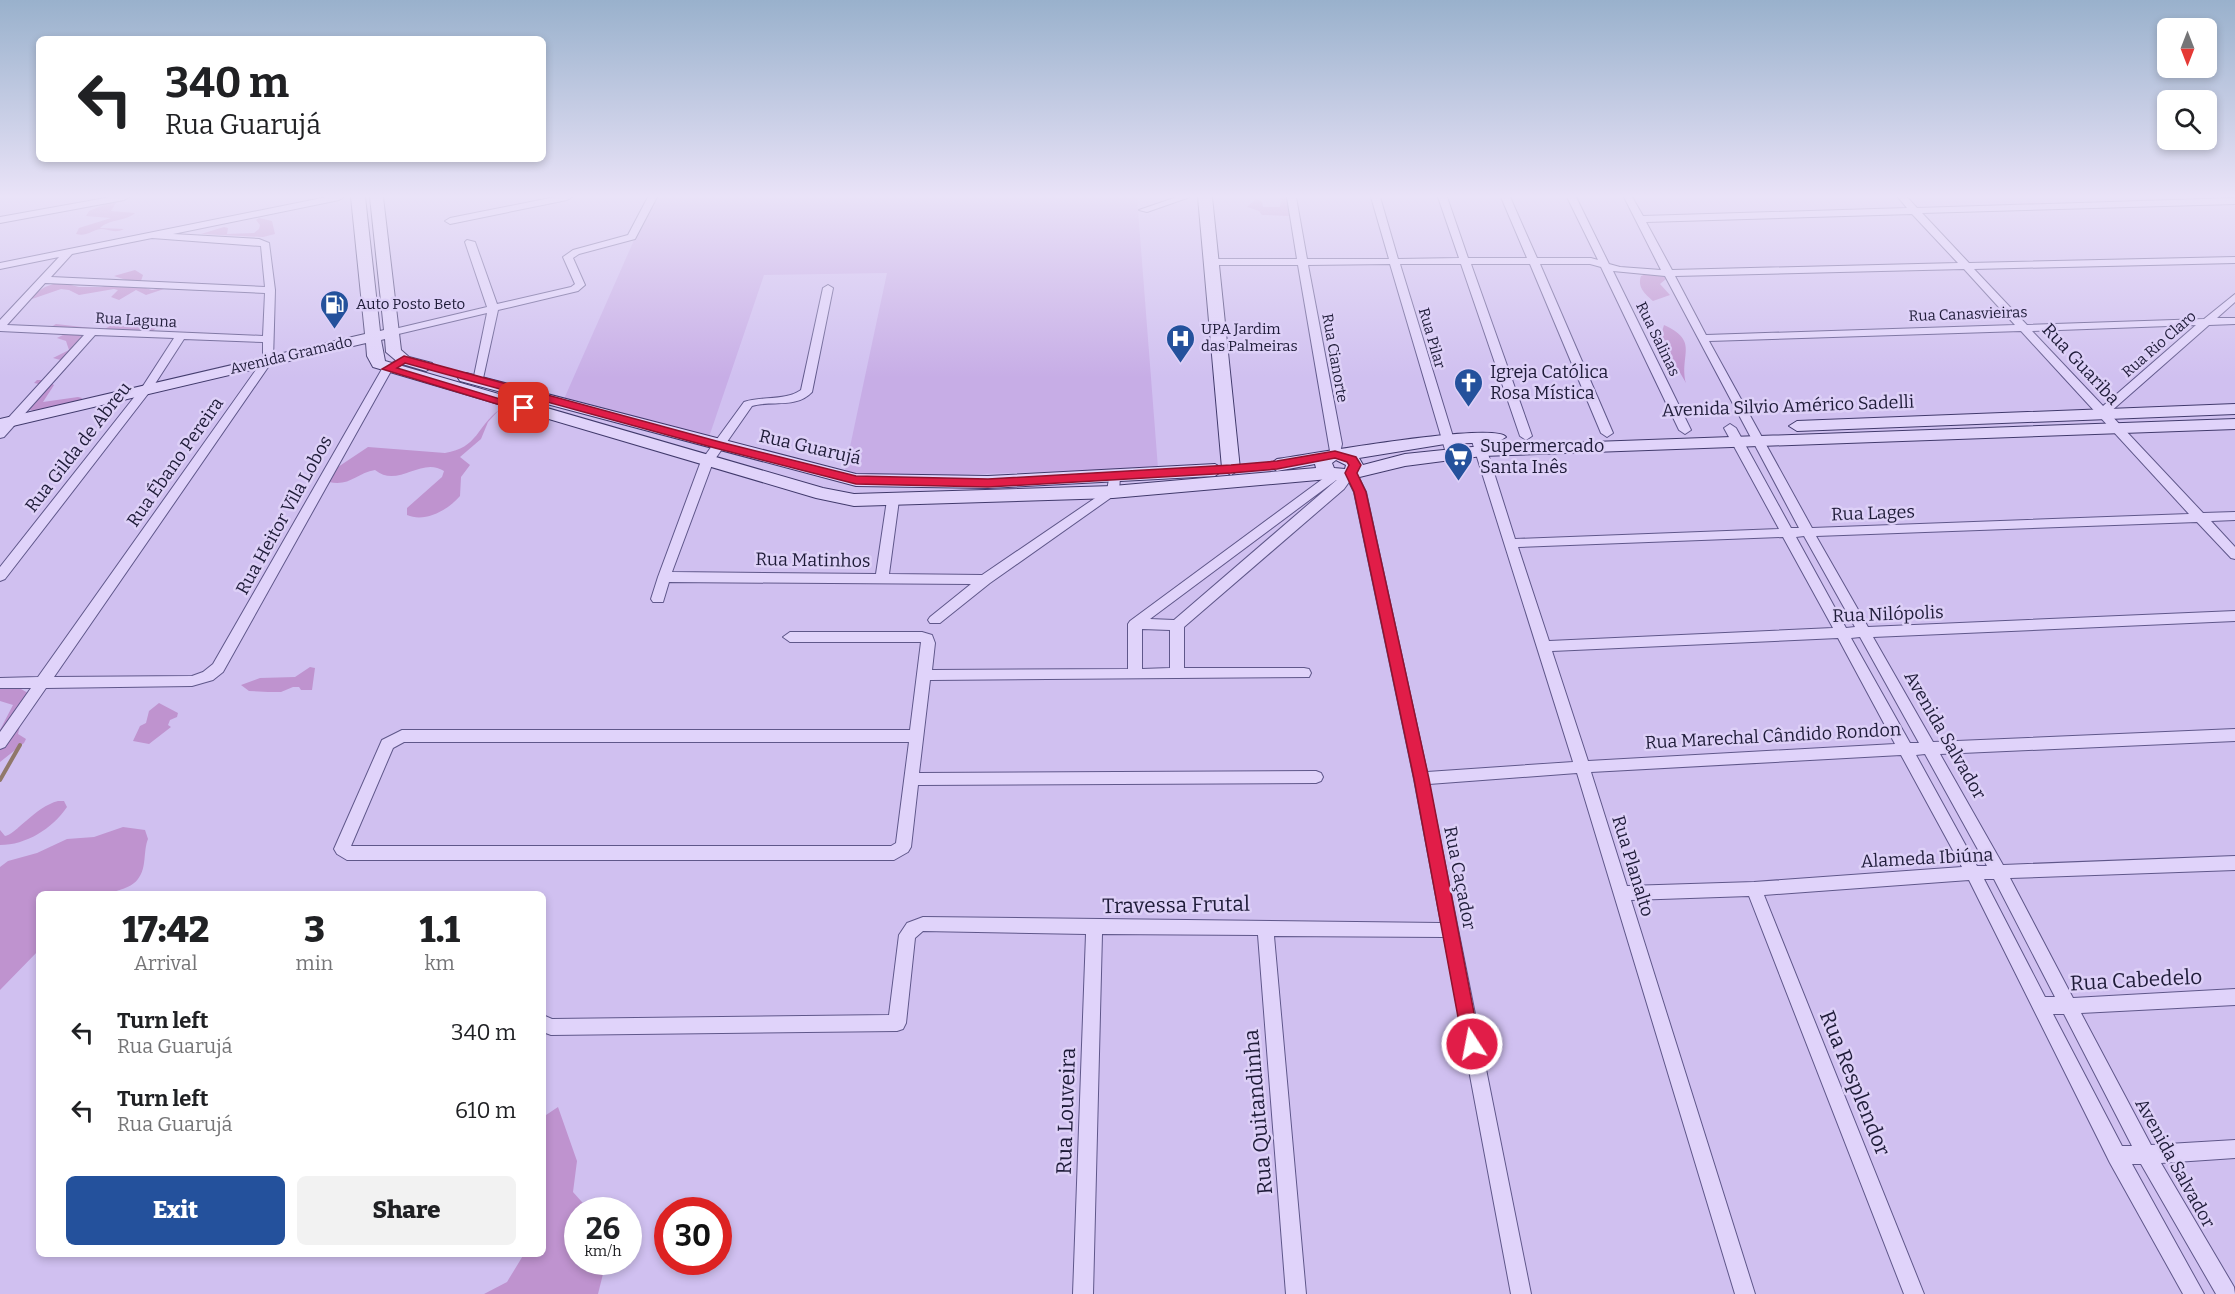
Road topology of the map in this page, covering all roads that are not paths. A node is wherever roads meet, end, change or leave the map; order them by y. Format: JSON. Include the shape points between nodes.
{"nodes":[{"id":1,"x":42,"y":257,"type":"edge"},
{"id":2,"x":64,"y":257,"type":"edge"},
{"id":3,"x":266,"y":257,"type":"edge"},
{"id":4,"x":365,"y":257,"type":"edge"},
{"id":5,"x":382,"y":257,"type":"edge"},
{"id":6,"x":475,"y":257,"type":"edge"},
{"id":7,"x":568,"y":257,"type":"edge"},
{"id":8,"x":1212,"y":257,"type":"edge"},
{"id":9,"x":1301,"y":257,"type":"edge"},
{"id":10,"x":1393,"y":257,"type":"edge"},
{"id":11,"x":1463,"y":257,"type":"edge"},
{"id":12,"x":1531,"y":257,"type":"edge"},
{"id":13,"x":1602,"y":257,"type":"edge"},
{"id":14,"x":1661,"y":257,"type":"edge"},
{"id":15,"x":1957,"y":257,"type":"edge"},
{"id":16,"x":2235,"y":260,"type":"edge"},
{"id":17,"x":1302,"y":261,"type":"junction"},
{"id":18,"x":1394,"y":261,"type":"junction"},
{"id":19,"x":1464,"y":261,"type":"junction"},
{"id":20,"x":1532,"y":261,"type":"junction"},
{"id":21,"x":1212,"y":262,"type":"junction"},
{"id":22,"x":0,"y":266,"type":"edge"},
{"id":23,"x":1606,"y":266,"type":"junction"},
{"id":24,"x":1965,"y":266,"type":"junction"},
{"id":25,"x":1669,"y":273,"type":"junction"},
{"id":26,"x":43,"y":279,"type":"junction"},
{"id":27,"x":828,"y":288,"type":"dead end"},
{"id":28,"x":270,"y":290,"type":"junction"},
{"id":29,"x":2235,"y":297,"type":"edge"},
{"id":30,"x":493,"y":309,"type":"junction"},
{"id":31,"x":2235,"y":321,"type":"edge"},
{"id":32,"x":2207,"y":322,"type":"junction"},
{"id":33,"x":0,"y":327,"type":"edge"},
{"id":34,"x":2022,"y":327,"type":"junction"},
{"id":35,"x":92,"y":332,"type":"junction"},
{"id":36,"x":390,"y":333,"type":"junction"},
{"id":37,"x":180,"y":337,"type":"junction"},
{"id":38,"x":374,"y":337,"type":"junction"},
{"id":39,"x":1703,"y":338,"type":"junction"},
{"id":40,"x":270,"y":339,"type":"junction"},
{"id":41,"x":268,"y":360,"type":"junction"},
{"id":42,"x":404,"y":360,"type":"junction"},
{"id":43,"x":387,"y":369,"type":"junction"},
{"id":44,"x":478,"y":381,"type":"junction"},
{"id":45,"x":147,"y":388,"type":"junction"},
{"id":46,"x":2235,"y":410,"type":"edge"},
{"id":47,"x":2102,"y":413,"type":"junction"},
{"id":48,"x":6,"y":422,"type":"edge"},
{"id":49,"x":2235,"y":424,"type":"edge"},
{"id":50,"x":2117,"y":429,"type":"junction"},
{"id":51,"x":1685,"y":430,"type":"junction"},
{"id":52,"x":0,"y":434,"type":"edge"},
{"id":53,"x":1606,"y":434,"type":"junction"},
{"id":54,"x":1753,"y":434,"type":"junction"},
{"id":55,"x":1734,"y":435,"type":"junction"},
{"id":56,"x":1526,"y":436,"type":"junction"},
{"id":57,"x":1480,"y":444,"type":"junction"},
{"id":58,"x":719,"y":446,"type":"junction"},
{"id":59,"x":1449,"y":446,"type":"junction"},
{"id":60,"x":708,"y":461,"type":"junction"},
{"id":61,"x":1341,"y":466,"type":"junction"},
{"id":62,"x":1231,"y":469,"type":"junction"},
{"id":63,"x":1114,"y":485,"type":"junction"},
{"id":64,"x":893,"y":500,"type":"junction"},
{"id":65,"x":2235,"y":516,"type":"edge"},
{"id":66,"x":2200,"y":517,"type":"junction"},
{"id":67,"x":1787,"y":534,"type":"junction"},
{"id":68,"x":1809,"y":534,"type":"junction"},
{"id":69,"x":1512,"y":543,"type":"junction"},
{"id":70,"x":2235,"y":555,"type":"edge"},
{"id":71,"x":0,"y":576,"type":"edge"},
{"id":72,"x":664,"y":577,"type":"junction"},
{"id":73,"x":882,"y":579,"type":"junction"},
{"id":74,"x":985,"y":580,"type":"junction"},
{"id":75,"x":658,"y":599,"type":"dead end"},
{"id":76,"x":2235,"y":616,"type":"edge"},
{"id":77,"x":935,"y":620,"type":"dead end"},
{"id":78,"x":1135,"y":624,"type":"junction"},
{"id":79,"x":1177,"y":625,"type":"junction"},
{"id":80,"x":1864,"y":633,"type":"junction"},
{"id":81,"x":1842,"y":634,"type":"junction"},
{"id":82,"x":790,"y":637,"type":"dead end"},
{"id":83,"x":1542,"y":646,"type":"junction"},
{"id":84,"x":1177,"y":673,"type":"junction"},
{"id":85,"x":1304,"y":673,"type":"dead end"},
{"id":86,"x":1135,"y":674,"type":"junction"},
{"id":87,"x":924,"y":675,"type":"junction"},
{"id":88,"x":43,"y":681,"type":"junction"},
{"id":89,"x":0,"y":682,"type":"edge"},
{"id":90,"x":2235,"y":735,"type":"edge"},
{"id":91,"x":915,"y":736,"type":"junction"},
{"id":92,"x":0,"y":743,"type":"edge"},
{"id":93,"x":1906,"y":748,"type":"junction"},
{"id":94,"x":1930,"y":748,"type":"junction"},
{"id":95,"x":1582,"y":766,"type":"junction"},
{"id":96,"x":1316,"y":777,"type":"dead end"},
{"id":97,"x":912,"y":779,"type":"junction"},
{"id":98,"x":1421,"y":779,"type":"junction"},
{"id":99,"x":2235,"y":863,"type":"edge"},
{"id":100,"x":1973,"y":873,"type":"junction"},
{"id":101,"x":1999,"y":873,"type":"junction"},
{"id":102,"x":1755,"y":889,"type":"junction"},
{"id":103,"x":1621,"y":893,"type":"junction"},
{"id":104,"x":1265,"y":927,"type":"junction"},
{"id":105,"x":1094,"y":928,"type":"junction"},
{"id":106,"x":1449,"y":930,"type":"junction"},
{"id":107,"x":2235,"y":997,"type":"edge"},
{"id":108,"x":2040,"y":1005,"type":"junction"},
{"id":109,"x":2069,"y":1006,"type":"junction"},
{"id":110,"x":546,"y":1025,"type":"edge"},
{"id":111,"x":2235,"y":1149,"type":"edge"},
{"id":112,"x":2146,"y":1155,"type":"junction"},
{"id":113,"x":2117,"y":1156,"type":"junction"},
{"id":114,"x":1083,"y":1294,"type":"edge"},
{"id":115,"x":1296,"y":1294,"type":"edge"},
{"id":116,"x":1521,"y":1294,"type":"edge"},
{"id":117,"x":1744,"y":1294,"type":"edge"},
{"id":118,"x":1914,"y":1294,"type":"edge"},
{"id":119,"x":2194,"y":1294,"type":"edge"},
{"id":120,"x":2227,"y":1294,"type":"edge"}],
"edges":[{"from":1,"to":22,"type":"street"},
{"from":2,"to":26,"type":"street"},
{"from":3,"to":28,"type":"street","name":"Rua Ébano Pereira"},
{"from":4,"to":38,"type":"main road"},
{"from":5,"to":36,"type":"main road"},
{"from":6,"to":30,"type":"street"},
{"from":7,"to":30,"type":"street","name":"Avenida Gramado","via":[[580,285]]},
{"from":8,"to":21,"type":"main road"},
{"from":9,"to":17,"type":"street","name":"Rua Cianorte"},
{"from":10,"to":18,"type":"street","name":"Rua Pilar"},
{"from":11,"to":19,"type":"street"},
{"from":12,"to":20,"type":"street"},
{"from":13,"to":23,"type":"street","name":"Rua Salinas"},
{"from":14,"to":25,"type":"street","name":"Avenida Salvador"},
{"from":15,"to":24,"type":"street","name":"Rua Guariba"},
{"from":16,"to":24,"type":"street"},
{"from":17,"to":18,"type":"street"},
{"from":17,"to":21,"type":"street"},
{"from":17,"to":61,"type":"street","name":"Rua Cianorte"},
{"from":18,"to":19,"type":"street"},
{"from":18,"to":59,"type":"street","name":"Rua Pilar"},
{"from":19,"to":20,"type":"street"},
{"from":19,"to":56,"type":"street"},
{"from":20,"to":23,"type":"street","via":[[1591,261]]},
{"from":20,"to":53,"type":"street"},
{"from":21,"to":62,"type":"main road"},
{"from":23,"to":25,"type":"street"},
{"from":23,"to":51,"type":"street","name":"Rua Salinas"},
{"from":24,"to":25,"type":"street"},
{"from":24,"to":34,"type":"street","name":"Rua Guariba"},
{"from":25,"to":39,"type":"street","name":"Avenida Salvador"},
{"from":26,"to":28,"type":"street"},
{"from":26,"to":33,"type":"street"},
{"from":27,"to":58,"type":"street","via":[[806,392],[795,399],[748,404]]},
{"from":28,"to":40,"type":"street","name":"Rua Ébano Pereira"},
{"from":29,"to":32,"type":"street","name":"Rua Rio Claro"},
{"from":30,"to":36,"type":"street","name":"Avenida Gramado"},
{"from":30,"to":44,"type":"street"},
{"from":31,"to":32,"type":"street","name":"Rua Canasvieiras"},
{"from":32,"to":34,"type":"street","name":"Rua Canasvieiras"},
{"from":32,"to":47,"type":"street","name":"Rua Rio Claro"},
{"from":33,"to":35,"type":"street","name":"Rua Laguna"},
{"from":34,"to":39,"type":"street","name":"Rua Canasvieiras"},
{"from":34,"to":47,"type":"street","name":"Rua Guariba"},
{"from":35,"to":37,"type":"street","name":"Rua Laguna"},
{"from":35,"to":48,"type":"street"},
{"from":36,"to":38,"type":"main road","name":"Avenida Gramado"},
{"from":36,"to":42,"type":"main road","via":[[394,352]]},
{"from":37,"to":40,"type":"street","name":"Rua Laguna"},
{"from":37,"to":45,"type":"street","name":"Rua Gilda de Abreu"},
{"from":38,"to":41,"type":"main road","name":"Avenida Gramado"},
{"from":38,"to":43,"type":"main road","via":[[378,364]]},
{"from":39,"to":54,"type":"street","name":"Avenida Salvador"},
{"from":40,"to":41,"type":"street","name":"Rua Ébano Pereira"},
{"from":41,"to":45,"type":"main road","name":"Avenida Gramado"},
{"from":41,"to":88,"type":"street","name":"Rua Ébano Pereira"},
{"from":42,"to":43,"type":"street"},
{"from":42,"to":44,"type":"main road","name":"Rua Guarujá"},
{"from":43,"to":60,"type":"main road","name":"Rua Guarujá"},
{"from":43,"to":88,"type":"street","name":"Rua Heitor Vila Lobos","via":[[218,668],[192,681]]},
{"from":44,"to":58,"type":"main road","name":"Rua Guarujá"},
{"from":45,"to":48,"type":"main road","name":"Avenida Gramado"},
{"from":45,"to":71,"type":"street","name":"Rua Gilda de Abreu"},
{"from":46,"to":47,"type":"main road","name":"Avenida Silvio Américo Sadelli"},
{"from":47,"to":50,"type":"street","name":"Rua Guariba"},
{"from":47,"to":54,"type":"main road","name":"Avenida Silvio Américo Sadelli"},
{"from":48,"to":52,"type":"street"},
{"from":49,"to":50,"type":"main road","name":"Avenida Silvio Américo Sadelli"},
{"from":50,"to":54,"type":"main road","name":"Avenida Silvio Américo Sadelli"},
{"from":50,"to":66,"type":"street","name":"Rua Guariba"},
{"from":51,"to":53,"type":"main road","name":"Avenida Silvio Américo Sadelli"},
{"from":51,"to":55,"type":"main road","name":"Avenida Silvio Américo Sadelli"},
{"from":53,"to":56,"type":"main road","name":"Avenida Silvio Américo Sadelli"},
{"from":54,"to":55,"type":"main road","name":"Avenida Silvio Américo Sadelli"},
{"from":54,"to":68,"type":"street","name":"Avenida Salvador"},
{"from":55,"to":57,"type":"main road","name":"Avenida Silvio Américo Sadelli"},
{"from":55,"to":67,"type":"street"},
{"from":56,"to":57,"type":"main road","name":"Avenida Silvio Américo Sadelli"},
{"from":57,"to":59,"type":"main road","name":"Avenida Silvio Américo Sadelli"},
{"from":57,"to":69,"type":"street","name":"Rua Planalto"},
{"from":58,"to":60,"type":"street"},
{"from":58,"to":63,"type":"main road","name":"Rua Guarujá","via":[[856,480]]},
{"from":59,"to":61,"type":"main road","name":"Avenida Silvio Américo Sadelli"},
{"from":60,"to":64,"type":"main road","name":"Rua Guarujá","via":[[822,494],[854,500]]},
{"from":60,"to":72,"type":"street"},
{"from":61,"to":62,"type":"main road","name":"Rua Guarujá"},
{"from":61,"to":63,"type":"main road","name":"Rua Guarujá"},
{"from":61,"to":78,"type":"street"},
{"from":61,"to":79,"type":"street","via":[[1340,486]]},
{"from":61,"to":98,"type":"street","name":"Rua Caçador","via":[[1360,492]]},
{"from":62,"to":63,"type":"main road","name":"Rua Guarujá"},
{"from":63,"to":64,"type":"main road","name":"Rua Guarujá"},
{"from":63,"to":74,"type":"street"},
{"from":64,"to":73,"type":"street"},
{"from":65,"to":66,"type":"street","name":"Rua Lages"},
{"from":66,"to":68,"type":"street","name":"Rua Lages"},
{"from":66,"to":70,"type":"street","name":"Rua Guariba"},
{"from":67,"to":68,"type":"street","name":"Rua Lages"},
{"from":67,"to":69,"type":"street","name":"Rua Lages"},
{"from":67,"to":81,"type":"street"},
{"from":68,"to":80,"type":"street","name":"Avenida Salvador"},
{"from":69,"to":83,"type":"street","name":"Rua Planalto"},
{"from":72,"to":73,"type":"street","name":"Rua Matinhos"},
{"from":72,"to":75,"type":"street"},
{"from":73,"to":74,"type":"street","name":"Rua Matinhos"},
{"from":74,"to":77,"type":"street"},
{"from":76,"to":80,"type":"street","name":"Rua Nilópolis"},
{"from":78,"to":79,"type":"street"},
{"from":78,"to":86,"type":"street"},
{"from":79,"to":84,"type":"street"},
{"from":80,"to":81,"type":"street","name":"Rua Nilópolis"},
{"from":80,"to":94,"type":"street","name":"Avenida Salvador"},
{"from":81,"to":83,"type":"street","name":"Rua Nilópolis"},
{"from":81,"to":93,"type":"street"},
{"from":82,"to":87,"type":"street","via":[[922,637],[928,643]]},
{"from":83,"to":95,"type":"street","name":"Rua Planalto"},
{"from":84,"to":85,"type":"street"},
{"from":84,"to":86,"type":"street"},
{"from":86,"to":87,"type":"street"},
{"from":87,"to":91,"type":"street"},
{"from":88,"to":89,"type":"street"},
{"from":88,"to":92,"type":"street","name":"Rua Ébano Pereira"},
{"from":90,"to":94,"type":"street","name":"Rua Marechal Cândido Rondon"},
{"from":91,"to":97,"type":"street"},
{"from":91,"to":97,"type":"street","via":[[402,736],[387,744],[342,849],[347,853],[894,853],[903,847]]},
{"from":93,"to":94,"type":"street","name":"Rua Marechal Cândido Rondon"},
{"from":93,"to":95,"type":"street","name":"Rua Marechal Cândido Rondon"},
{"from":93,"to":100,"type":"street"},
{"from":94,"to":101,"type":"street","name":"Avenida Salvador"},
{"from":95,"to":98,"type":"street","name":"Rua Marechal Cândido Rondon"},
{"from":95,"to":103,"type":"street","name":"Rua Planalto"},
{"from":96,"to":97,"type":"street"},
{"from":98,"to":106,"type":"street","name":"Rua Caçador"},
{"from":99,"to":101,"type":"street","name":"Alameda Ibiúna"},
{"from":100,"to":101,"type":"street","name":"Alameda Ibiúna"},
{"from":100,"to":102,"type":"street","name":"Alameda Ibiúna"},
{"from":100,"to":108,"type":"street"},
{"from":101,"to":109,"type":"street","name":"Avenida Salvador"},
{"from":102,"to":103,"type":"street","name":"Alameda Ibiúna"},
{"from":102,"to":118,"type":"street","name":"Rua Resplendor"},
{"from":103,"to":117,"type":"street","name":"Rua Planalto"},
{"from":104,"to":105,"type":"street","name":"Travessa Frutal"},
{"from":104,"to":106,"type":"street","name":"Travessa Frutal"},
{"from":104,"to":115,"type":"street","name":"Rua Quitandinha"},
{"from":105,"to":110,"type":"street","name":"Travessa Frutal","via":[[923,924],[913,928],[907,935],[897,1023]]},
{"from":105,"to":114,"type":"street","name":"Rua Louveira"},
{"from":106,"to":116,"type":"street","name":"Rua Caçador"},
{"from":107,"to":109,"type":"street","name":"Rua Cabedelo"},
{"from":108,"to":109,"type":"street","name":"Rua Cabedelo"},
{"from":108,"to":113,"type":"street"},
{"from":109,"to":112,"type":"street","name":"Avenida Salvador"},
{"from":111,"to":112,"type":"street"},
{"from":112,"to":113,"type":"street"},
{"from":112,"to":120,"type":"street","name":"Avenida Salvador"},
{"from":113,"to":119,"type":"street"}]}
